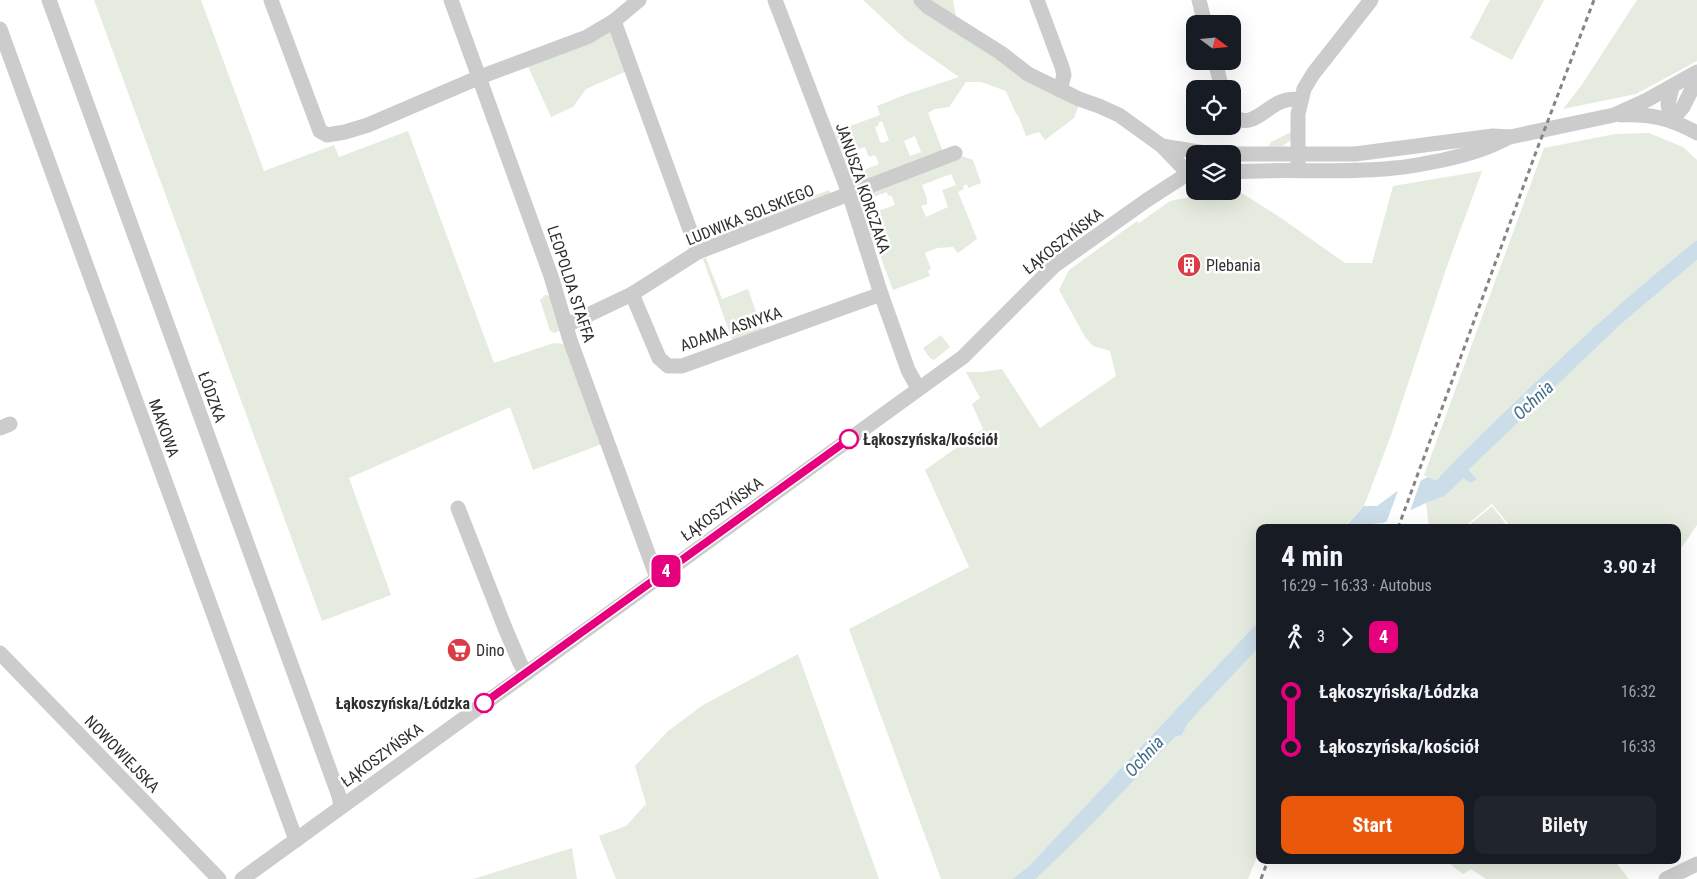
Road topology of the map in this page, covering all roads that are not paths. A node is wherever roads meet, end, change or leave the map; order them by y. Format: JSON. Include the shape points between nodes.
{"nodes":[{"id":1,"x":49,"y":0,"type":"edge"},
{"id":2,"x":271,"y":0,"type":"edge"},
{"id":3,"x":452,"y":0,"type":"edge"},
{"id":4,"x":639,"y":0,"type":"edge"},
{"id":5,"x":774,"y":0,"type":"edge"},
{"id":6,"x":920,"y":0,"type":"edge"},
{"id":7,"x":1037,"y":0,"type":"edge"},
{"id":8,"x":1199,"y":0,"type":"edge"},
{"id":9,"x":1371,"y":0,"type":"edge"},
{"id":10,"x":1203,"y":15,"type":"edge"},
{"id":11,"x":614,"y":21,"type":"junction"},
{"id":12,"x":0,"y":28,"type":"edge"},
{"id":13,"x":1697,"y":72,"type":"edge"},
{"id":14,"x":480,"y":77,"type":"junction"},
{"id":15,"x":1694,"y":86,"type":"edge"},
{"id":16,"x":1672,"y":87,"type":"junction"},
{"id":17,"x":1060,"y":90,"type":"junction"},
{"id":18,"x":1300,"y":100,"type":"junction"},
{"id":19,"x":1614,"y":115,"type":"junction"},
{"id":20,"x":1241,"y":120,"type":"edge"},
{"id":21,"x":1671,"y":121,"type":"junction"},
{"id":22,"x":1696,"y":133,"type":"edge"},
{"id":23,"x":1510,"y":137,"type":"junction"},
{"id":24,"x":1162,"y":146,"type":"junction"},
{"id":25,"x":1179,"y":149,"type":"junction"},
{"id":26,"x":1186,"y":150,"type":"edge"},
{"id":27,"x":955,"y":153,"type":"dead end"},
{"id":28,"x":1241,"y":154,"type":"edge"},
{"id":29,"x":1298,"y":155,"type":"junction"},
{"id":30,"x":1186,"y":157,"type":"edge"},
{"id":31,"x":1186,"y":166,"type":"edge"},
{"id":32,"x":1298,"y":170,"type":"junction"},
{"id":33,"x":1241,"y":171,"type":"edge"},
{"id":34,"x":1186,"y":176,"type":"edge"},
{"id":35,"x":849,"y":194,"type":"junction"},
{"id":36,"x":698,"y":252,"type":"junction"},
{"id":37,"x":632,"y":294,"type":"junction"},
{"id":38,"x":881,"y":294,"type":"junction"},
{"id":39,"x":566,"y":325,"type":"junction"},
{"id":40,"x":918,"y":388,"type":"junction"},
{"id":41,"x":458,"y":508,"type":"dead end"},
{"id":42,"x":657,"y":578,"type":"junction"},
{"id":43,"x":0,"y":653,"type":"edge"},
{"id":44,"x":526,"y":673,"type":"junction"},
{"id":45,"x":341,"y":807,"type":"junction"},
{"id":46,"x":296,"y":840,"type":"junction"},
{"id":47,"x":1697,"y":864,"type":"edge"},
{"id":48,"x":219,"y":879,"type":"edge"},
{"id":49,"x":242,"y":879,"type":"edge"},
{"id":50,"x":1666,"y":879,"type":"edge"}],
"edges":[{"from":1,"to":45,"type":"street","name":"ŁÓDZKA"},
{"from":2,"to":14,"type":"street","via":[[320,131],[327,135],[368,125]]},
{"from":3,"to":14,"type":"street","name":"LEOPOLDA STAFFA"},
{"from":4,"to":11,"type":"street"},
{"from":5,"to":35,"type":"street","name":"JANUSZA KORCZAKA"},
{"from":6,"to":17,"type":"street","via":[[1028,74]]},
{"from":7,"to":17,"type":"street","via":[[1062,67],[1064,75]]},
{"from":8,"to":10,"type":"street"},
{"from":9,"to":18,"type":"street","via":[[1313,74]]},
{"from":11,"to":14,"type":"street","via":[[587,37]]},
{"from":11,"to":36,"type":"street"},
{"from":12,"to":46,"type":"street","name":"MAKOWA"},
{"from":13,"to":16,"type":"street"},
{"from":14,"to":39,"type":"street","name":"LEOPOLDA STAFFA","via":[[552,276]]},
{"from":15,"to":21,"type":"street","via":[[1683,108]]},
{"from":15,"to":22,"type":"street","via":[[1690,110]]},
{"from":16,"to":19,"type":"street"},
{"from":16,"to":21,"type":"street","via":[[1668,104]]},
{"from":17,"to":24,"type":"street","via":[[1119,115]]},
{"from":18,"to":20,"type":"street","via":[[1290,98],[1249,121]]},
{"from":18,"to":29,"type":"street"},
{"from":19,"to":21,"type":"street","via":[[1646,114]]},
{"from":19,"to":23,"type":"street"},
{"from":21,"to":22,"type":"street"},
{"from":23,"to":29,"type":"street","via":[[1493,136],[1355,154]]},
{"from":23,"to":32,"type":"street","via":[[1463,156],[1395,168]]},
{"from":24,"to":25,"type":"street"},
{"from":24,"to":31,"type":"street"},
{"from":25,"to":26,"type":"street"},
{"from":25,"to":30,"type":"street"},
{"from":27,"to":35,"type":"street","name":"LUDWIKA SOLSKIEGO"},
{"from":28,"to":29,"type":"street"},
{"from":29,"to":32,"type":"street"},
{"from":32,"to":33,"type":"street"},
{"from":34,"to":40,"type":"street","name":"ŁĄKOSZYŃSKA","via":[[1054,266],[962,356]]},
{"from":35,"to":36,"type":"street","name":"LUDWIKA SOLSKIEGO"},
{"from":35,"to":38,"type":"street","name":"JANUSZA KORCZAKA"},
{"from":36,"to":37,"type":"street","name":"LUDWIKA SOLSKIEGO"},
{"from":37,"to":38,"type":"street","name":"ADAMA ASNYKA","via":[[659,358],[668,366],[682,366]]},
{"from":37,"to":39,"type":"street","name":"LUDWIKA SOLSKIEGO"},
{"from":38,"to":40,"type":"street","name":"JANUSZA KORCZAKA","via":[[908,370]]},
{"from":39,"to":42,"type":"street","name":"LEOPOLDA STAFFA"},
{"from":40,"to":42,"type":"street","name":"ŁĄKOSZYŃSKA"},
{"from":41,"to":44,"type":"street"},
{"from":42,"to":44,"type":"street","name":"ŁĄKOSZYŃSKA"},
{"from":43,"to":48,"type":"street","name":"NOWOWIEJSKA"},
{"from":44,"to":45,"type":"street","name":"ŁĄKOSZYŃSKA"},
{"from":45,"to":46,"type":"street","name":"ŁĄKOSZYŃSKA"},
{"from":46,"to":49,"type":"street","name":"ŁĄKOSZYŃSKA"},
{"from":47,"to":50,"type":"street"}]}
